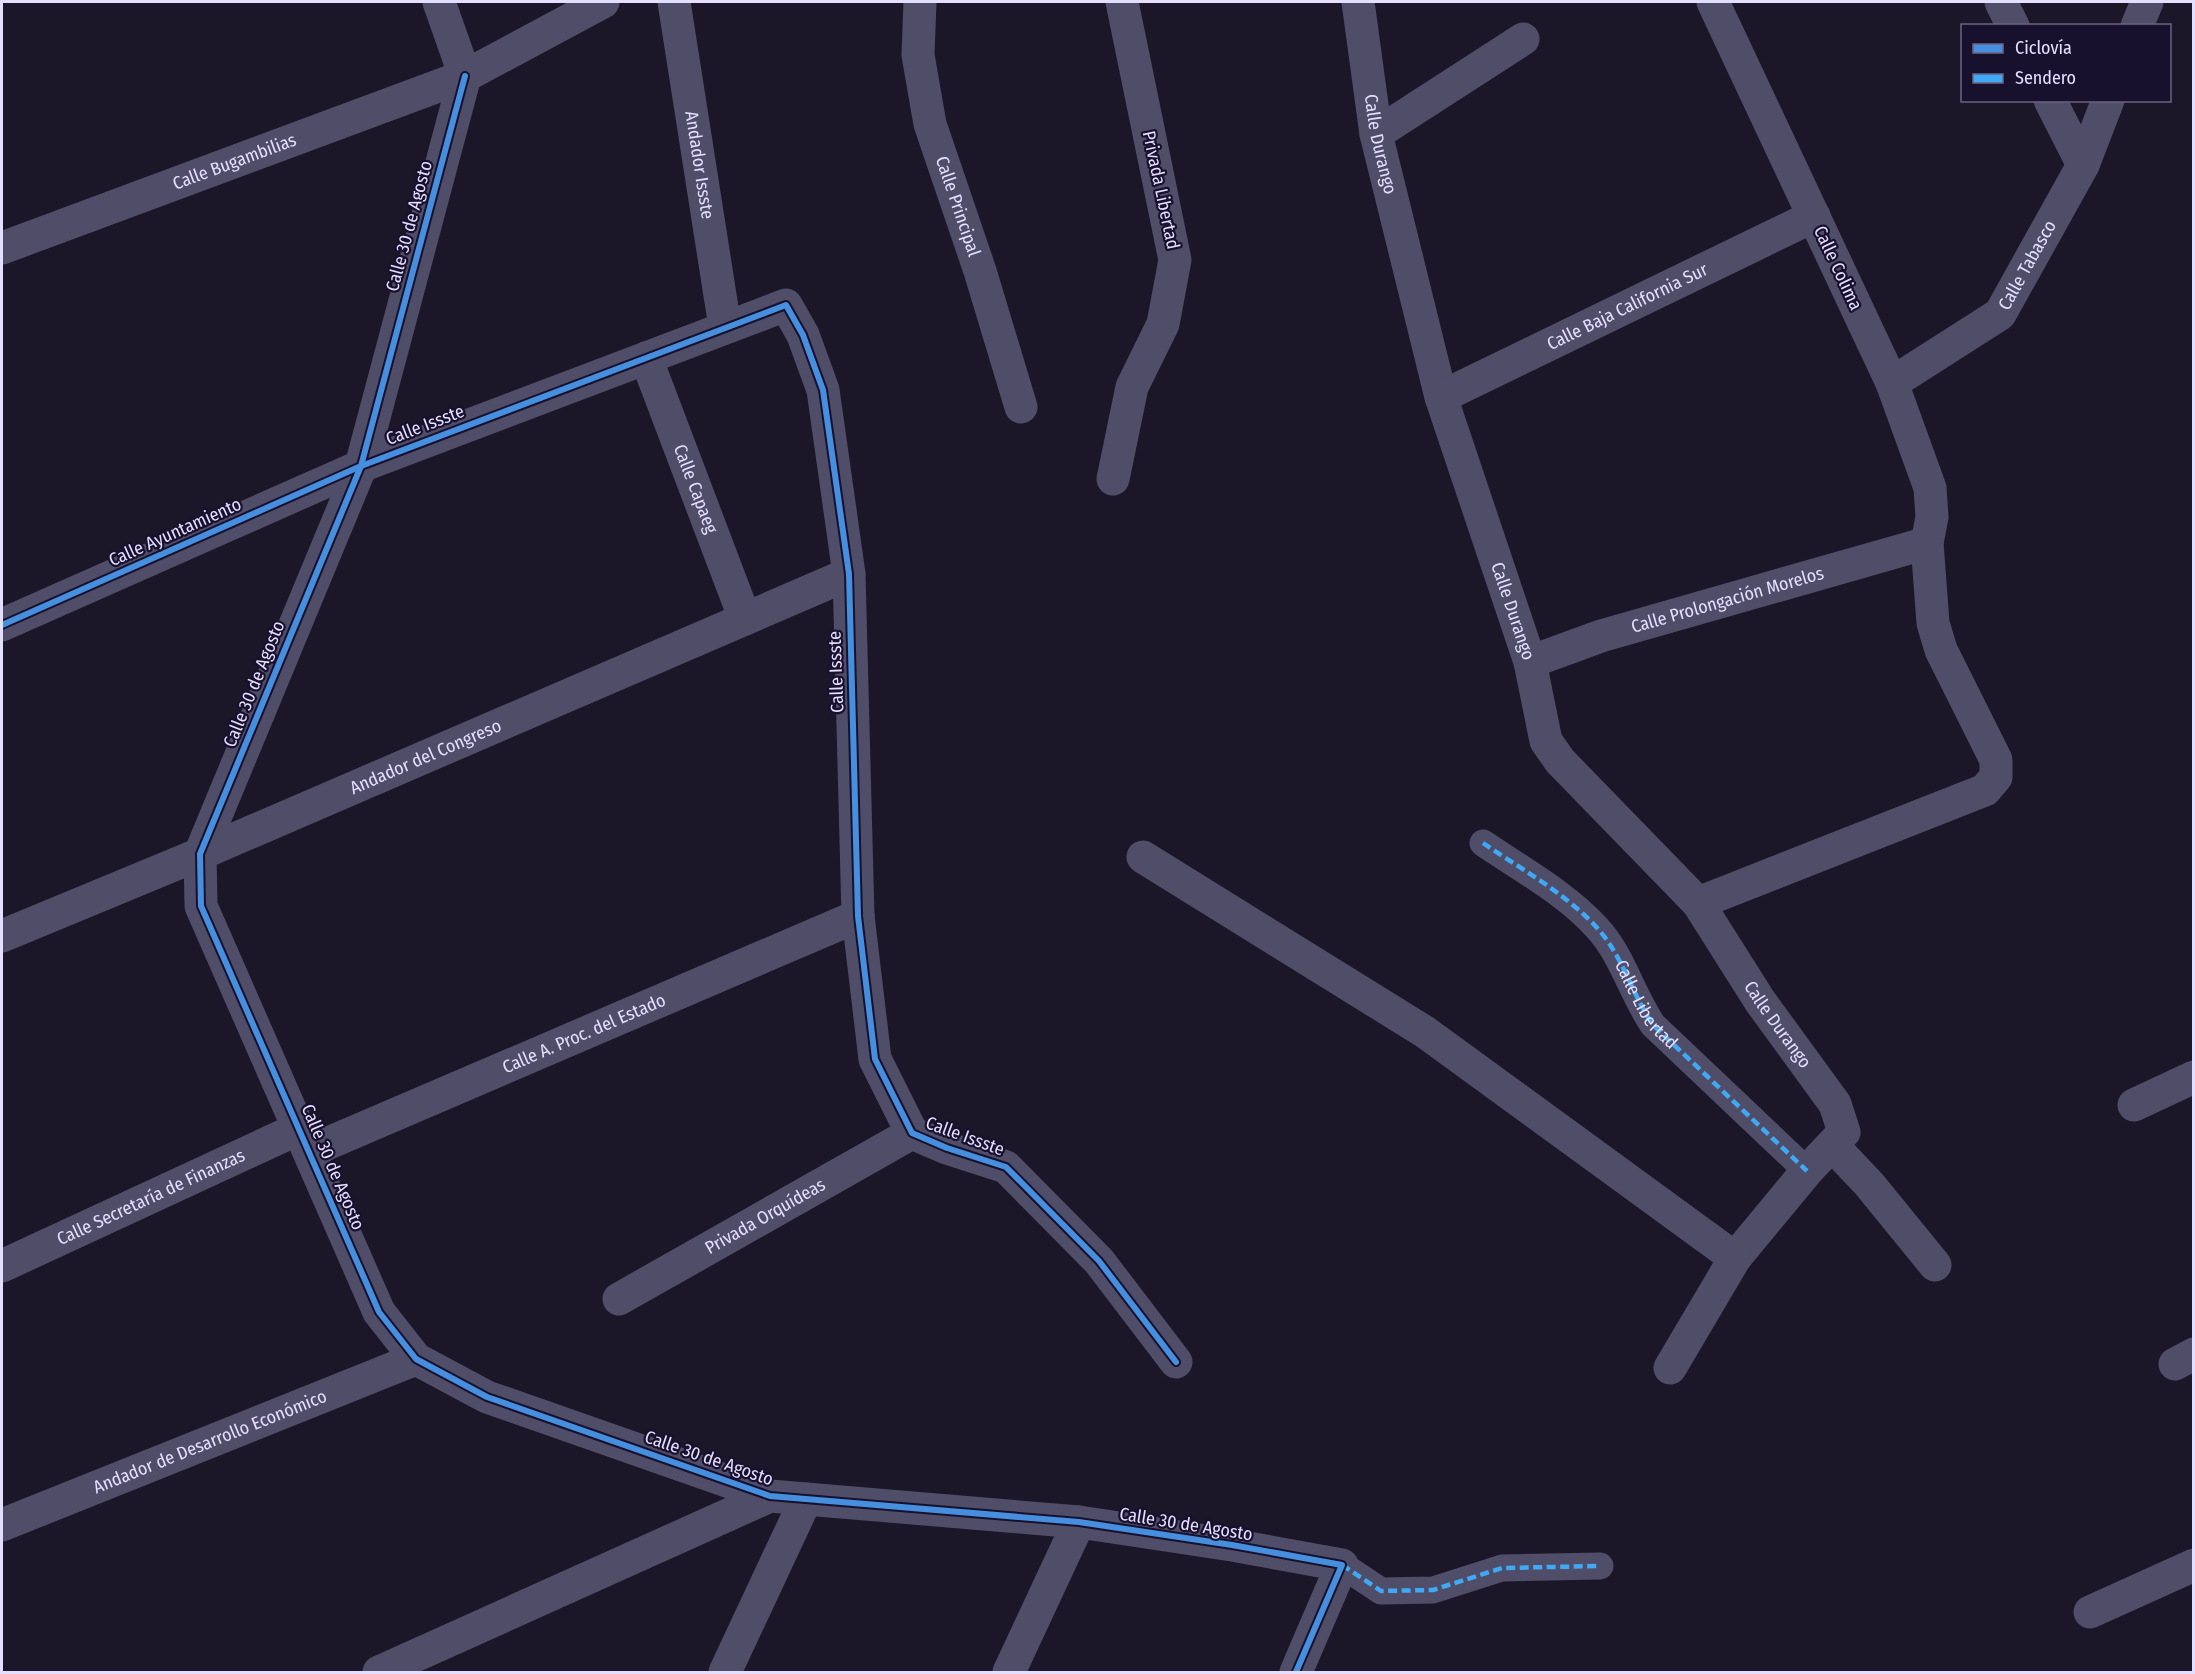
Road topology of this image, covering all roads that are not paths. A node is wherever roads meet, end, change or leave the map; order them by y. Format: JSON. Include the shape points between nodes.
{"nodes":[{"id":1,"x":439,"y":2,"type":"edge"},
{"id":2,"x":603,"y":2,"type":"edge"},
{"id":3,"x":674,"y":2,"type":"edge"},
{"id":4,"x":920,"y":2,"type":"edge"},
{"id":5,"x":1122,"y":2,"type":"edge"},
{"id":6,"x":1358,"y":2,"type":"edge"},
{"id":7,"x":1713,"y":2,"type":"edge"},
{"id":8,"x":2001,"y":2,"type":"edge"},
{"id":9,"x":2147,"y":2,"type":"edge"},
{"id":10,"x":2012,"y":24,"type":"edge"},
{"id":11,"x":2139,"y":24,"type":"edge"},
{"id":12,"x":1523,"y":39,"type":"dead end"},
{"id":13,"x":465,"y":76,"type":"junction"},
{"id":14,"x":2051,"y":102,"type":"edge"},
{"id":15,"x":2107,"y":102,"type":"edge"},
{"id":16,"x":1376,"y":134,"type":"junction"},
{"id":17,"x":2083,"y":165,"type":"junction"},
{"id":18,"x":1814,"y":216,"type":"junction"},
{"id":19,"x":2,"y":248,"type":"edge"},
{"id":20,"x":725,"y":327,"type":"junction"},
{"id":21,"x":646,"y":358,"type":"junction"},
{"id":22,"x":1892,"y":382,"type":"junction"},
{"id":23,"x":1441,"y":398,"type":"junction"},
{"id":24,"x":1021,"y":407,"type":"dead end"},
{"id":25,"x":360,"y":466,"type":"junction"},
{"id":26,"x":1113,"y":479,"type":"dead end"},
{"id":27,"x":1927,"y":543,"type":"junction"},
{"id":28,"x":849,"y":574,"type":"junction"},
{"id":29,"x":745,"y":619,"type":"junction"},
{"id":30,"x":2,"y":626,"type":"edge"},
{"id":31,"x":1530,"y":663,"type":"junction"},
{"id":32,"x":1483,"y":843,"type":"dead end"},
{"id":33,"x":200,"y":854,"type":"junction"},
{"id":34,"x":1143,"y":857,"type":"dead end"},
{"id":35,"x":1698,"y":903,"type":"junction"},
{"id":36,"x":858,"y":916,"type":"junction"},
{"id":37,"x":2,"y":936,"type":"edge"},
{"id":38,"x":2193,"y":1077,"type":"edge"},
{"id":39,"x":2134,"y":1105,"type":"dead end"},
{"id":40,"x":912,"y":1133,"type":"junction"},
{"id":41,"x":1839,"y":1139,"type":"junction"},
{"id":42,"x":305,"y":1140,"type":"junction"},
{"id":43,"x":1807,"y":1171,"type":"junction"},
{"id":44,"x":1735,"y":1258,"type":"junction"},
{"id":45,"x":1935,"y":1265,"type":"dead end"},
{"id":46,"x":2,"y":1266,"type":"edge"},
{"id":47,"x":619,"y":1299,"type":"dead end"},
{"id":48,"x":416,"y":1359,"type":"junction"},
{"id":49,"x":1176,"y":1362,"type":"dead end"},
{"id":50,"x":1671,"y":1368,"type":"dead end"},
{"id":51,"x":770,"y":1496,"type":"junction"},
{"id":52,"x":806,"y":1499,"type":"junction"},
{"id":53,"x":1079,"y":1522,"type":"junction"},
{"id":54,"x":2,"y":1525,"type":"edge"},
{"id":55,"x":1342,"y":1565,"type":"junction"},
{"id":56,"x":2193,"y":1565,"type":"edge"},
{"id":57,"x":1600,"y":1566,"type":"dead end"},
{"id":58,"x":2090,"y":1612,"type":"dead end"},
{"id":59,"x":435,"y":1658,"type":"edge"},
{"id":60,"x":379,"y":1672,"type":"edge"},
{"id":61,"x":725,"y":1672,"type":"edge"},
{"id":62,"x":1009,"y":1672,"type":"edge"},
{"id":63,"x":1296,"y":1672,"type":"edge"}],
"edges":[{"from":1,"to":13,"type":"street"},
{"from":2,"to":13,"type":"street"},
{"from":3,"to":20,"type":"street","name":"Andador Issste"},
{"from":4,"to":24,"type":"street","name":"Calle Principal","via":[[918,55],[930,123]]},
{"from":5,"to":26,"type":"street","name":"Privada Libertad","via":[[1175,260],[1163,324],[1132,387]]},
{"from":6,"to":16,"type":"street","name":"Calle Durango"},
{"from":7,"to":18,"type":"street","name":"Calle Colima"},
{"from":8,"to":10,"type":"street"},
{"from":9,"to":11,"type":"street"},
{"from":12,"to":16,"type":"street"},
{"from":13,"to":19,"type":"street","name":"Calle Bugambilias"},
{"from":13,"to":25,"type":"street","name":"Calle 30 de Agosto"},
{"from":14,"to":17,"type":"street"},
{"from":15,"to":17,"type":"street","name":"Calle Tabasco"},
{"from":16,"to":23,"type":"street","name":"Calle Durango"},
{"from":17,"to":22,"type":"street","name":"Calle Tabasco","via":[[2000,314]]},
{"from":18,"to":22,"type":"street","name":"Calle Colima"},
{"from":18,"to":23,"type":"street","name":"Calle Baja California Sur"},
{"from":20,"to":21,"type":"street","name":"Calle Issste"},
{"from":20,"to":28,"type":"street","name":"Calle Issste","via":[[786,305],[803,335],[823,390]]},
{"from":21,"to":25,"type":"street","name":"Calle Issste"},
{"from":21,"to":29,"type":"street","name":"Calle Capaeg"},
{"from":22,"to":27,"type":"street","name":"Calle Colima","via":[[1930,488],[1932,517]]},
{"from":23,"to":31,"type":"street","name":"Calle Durango"},
{"from":25,"to":30,"type":"street","name":"Calle Ayuntamiento"},
{"from":25,"to":33,"type":"street","name":"Calle 30 de Agosto"},
{"from":27,"to":31,"type":"street","name":"Calle Prolongación Morelos","via":[[1601,636]]},
{"from":27,"to":35,"type":"street","name":"Calle Colima","via":[[1933,623],[1941,650],[1996,760],[1996,777],[1985,790]]},
{"from":28,"to":29,"type":"street","name":"Andador del Congreso"},
{"from":28,"to":36,"type":"street","name":"Calle Issste"},
{"from":29,"to":33,"type":"street","name":"Andador del Congreso"},
{"from":31,"to":35,"type":"street","name":"Calle Durango","via":[[1550,748]]},
{"from":32,"to":43,"type":"street","name":"Calle Libertad","via":[[1561,896],[1599,929],[1653,1024]]},
{"from":33,"to":37,"type":"street","name":"Andador del Congreso"},
{"from":33,"to":42,"type":"street","name":"Calle 30 de Agosto","via":[[201,906]]},
{"from":34,"to":44,"type":"street","via":[[1425,1032]]},
{"from":35,"to":41,"type":"street","name":"Calle Durango","via":[[1760,1001],[1834,1104]]},
{"from":36,"to":40,"type":"street","name":"Calle Issste","via":[[876,1059]]},
{"from":36,"to":42,"type":"street","name":"Calle A. Proc. del Estado"},
{"from":38,"to":39,"type":"street"},
{"from":40,"to":47,"type":"street","name":"Privada Orquídeas"},
{"from":40,"to":49,"type":"street","name":"Calle Issste","via":[[1006,1167],[1099,1261]]},
{"from":41,"to":43,"type":"street"},
{"from":41,"to":45,"type":"street","via":[[1869,1184]]},
{"from":42,"to":46,"type":"street","name":"Calle Secretaría de Finanzas"},
{"from":42,"to":48,"type":"street","name":"Calle 30 de Agosto","via":[[379,1312]]},
{"from":43,"to":44,"type":"street"},
{"from":44,"to":50,"type":"street"},
{"from":48,"to":51,"type":"street","name":"Calle 30 de Agosto","via":[[487,1397]]},
{"from":48,"to":54,"type":"street","name":"Andador de Desarrollo Económico"},
{"from":51,"to":52,"type":"street","name":"Calle 30 de Agosto"},
{"from":51,"to":59,"type":"street"},
{"from":52,"to":53,"type":"street","name":"Calle 30 de Agosto"},
{"from":52,"to":61,"type":"street"},
{"from":53,"to":55,"type":"street","name":"Calle 30 de Agosto"},
{"from":53,"to":62,"type":"street"},
{"from":55,"to":57,"type":"street","name":"Calle 30 de Agosto","via":[[1381,1591],[1433,1590],[1502,1568]]},
{"from":55,"to":63,"type":"street"},
{"from":56,"to":58,"type":"street"},
{"from":59,"to":60,"type":"street"}]}
